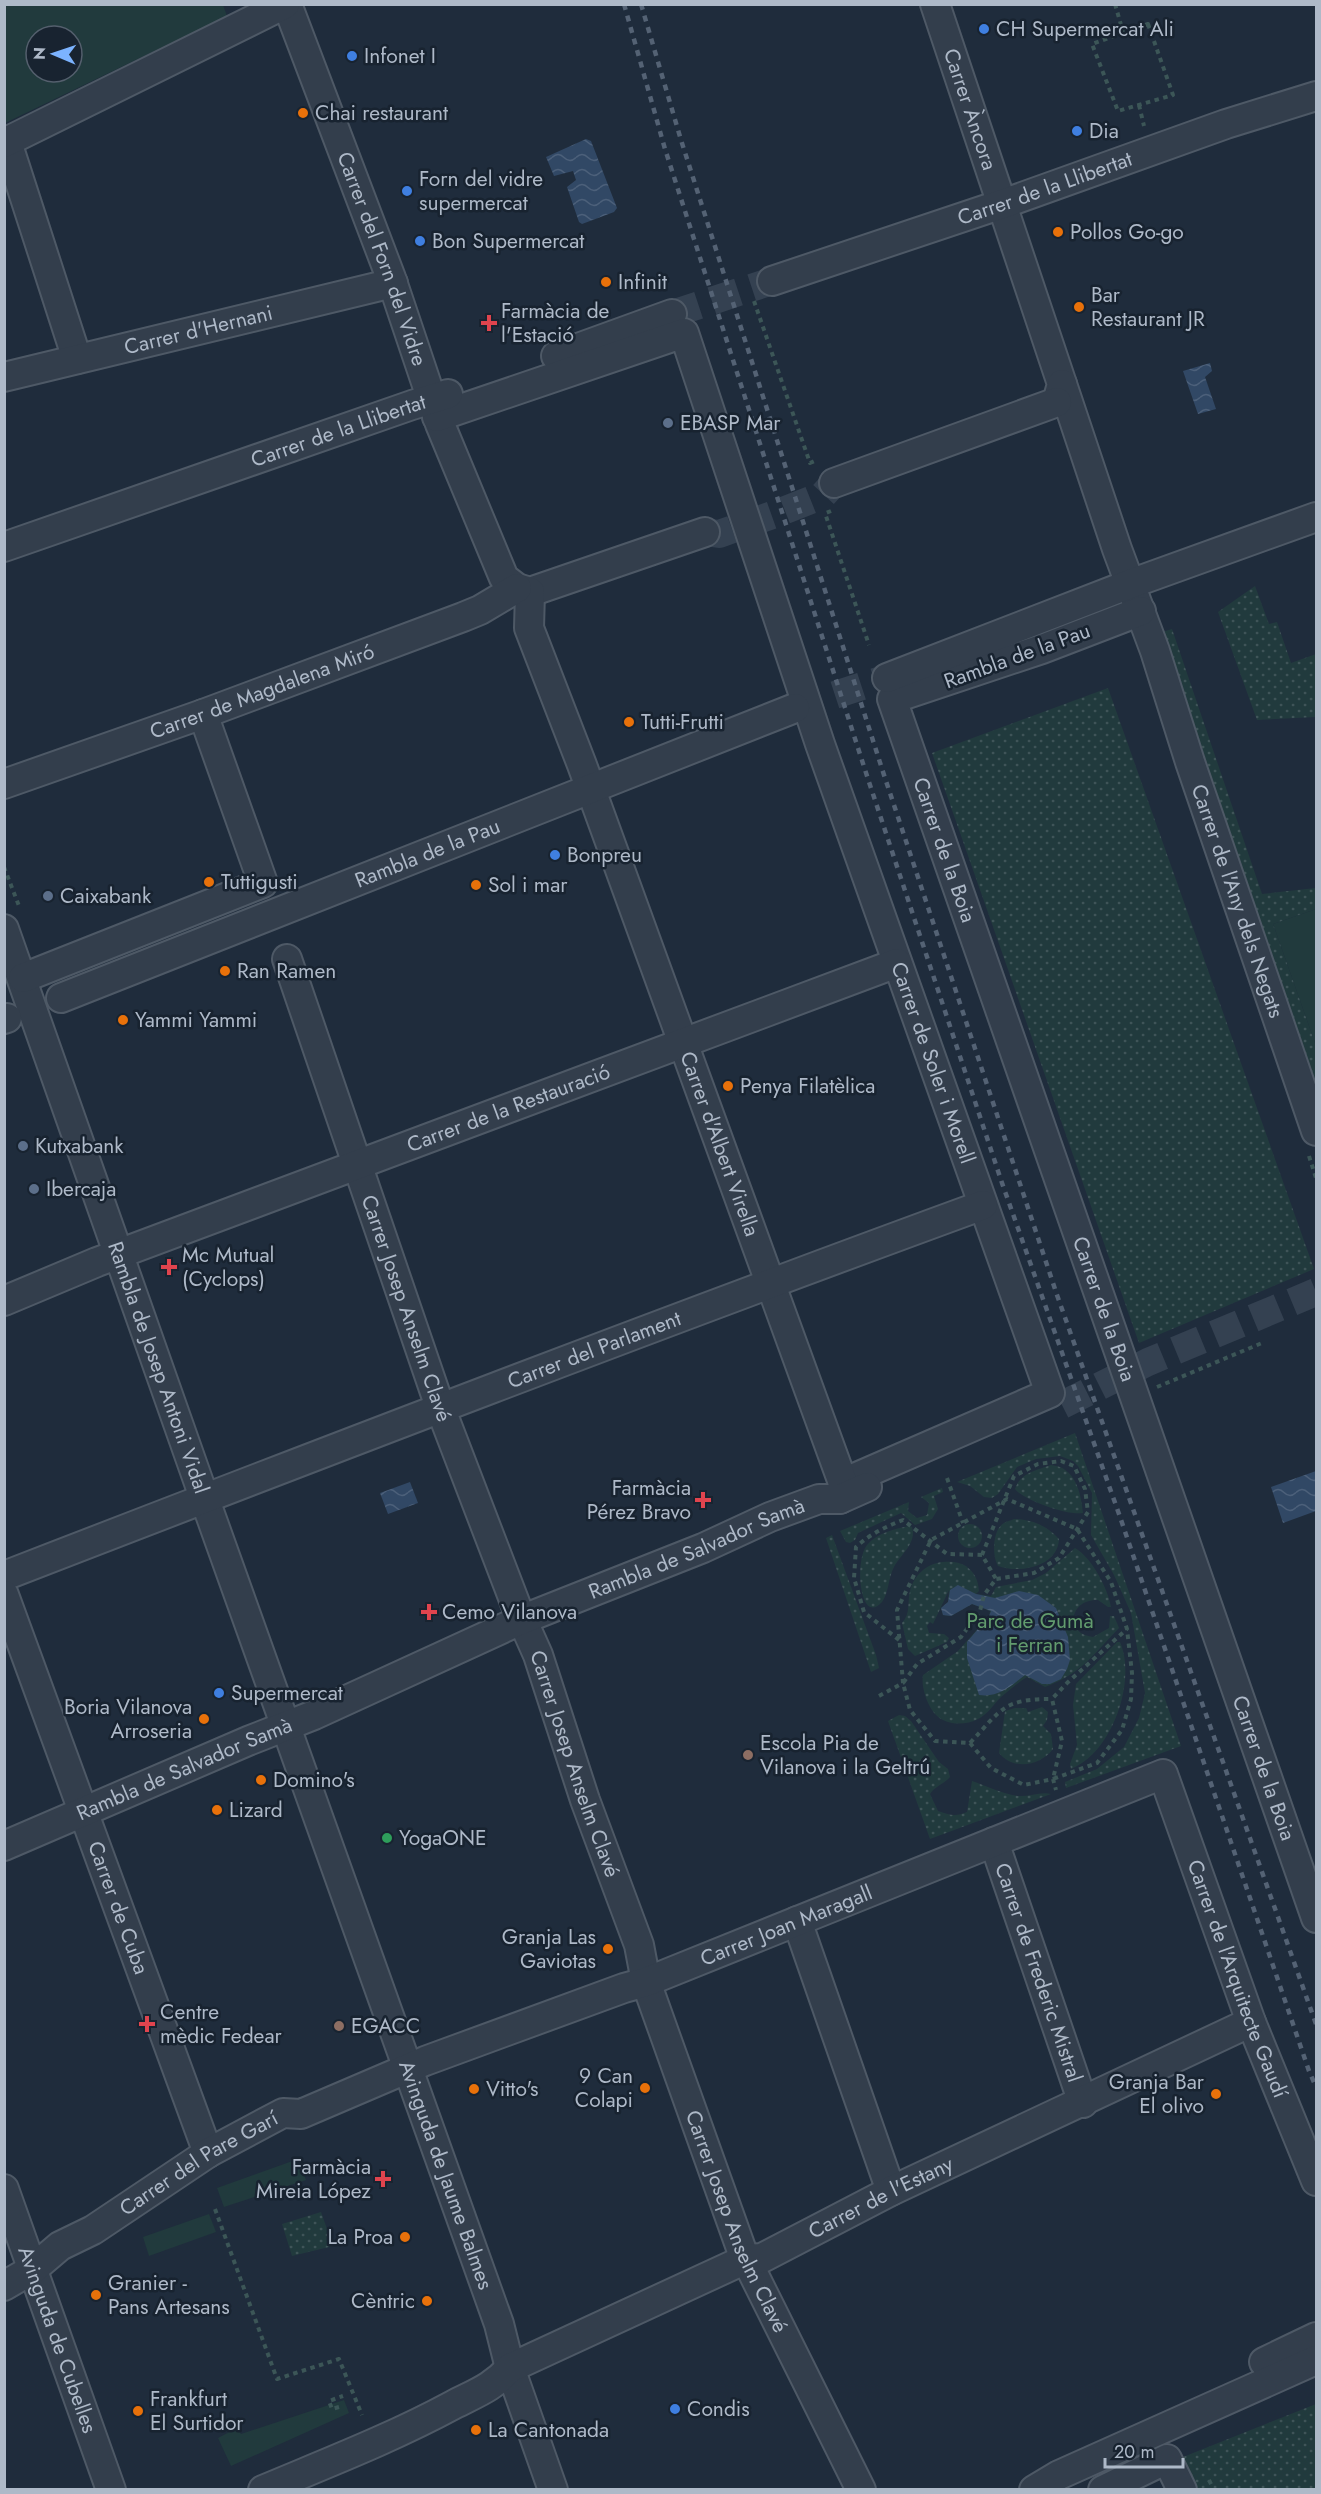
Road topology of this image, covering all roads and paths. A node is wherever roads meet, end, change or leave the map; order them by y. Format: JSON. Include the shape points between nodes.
{"nodes":[{"id":1,"x":286,"y":4,"type":"edge"},
{"id":2,"x":935,"y":4,"type":"edge"},
{"id":3,"x":1116,"y":4,"type":"edge"},
{"id":4,"x":1123,"y":32,"type":"junction"},
{"id":5,"x":1317,"y":96,"type":"edge"},
{"id":6,"x":1139,"y":105,"type":"junction"},
{"id":7,"x":1144,"y":125,"type":"dead end"},
{"id":8,"x":6,"y":142,"type":"edge"},
{"id":9,"x":1002,"y":204,"type":"junction"},
{"id":10,"x":772,"y":281,"type":"tunnel mouth"},
{"id":11,"x":393,"y":283,"type":"junction"},
{"id":12,"x":758,"y":312,"type":"dead end"},
{"id":13,"x":678,"y":324,"type":"joint"},
{"id":14,"x":77,"y":359,"type":"junction"},
{"id":15,"x":4,"y":377,"type":"edge"},
{"id":16,"x":1063,"y":399,"type":"junction"},
{"id":17,"x":437,"y":404,"type":"junction"},
{"id":18,"x":832,"y":483,"type":"junction"},
{"id":19,"x":1317,"y":517,"type":"edge"},
{"id":20,"x":705,"y":532,"type":"tunnel mouth"},
{"id":21,"x":4,"y":546,"type":"edge"},
{"id":22,"x":1131,"y":584,"type":"junction"},
{"id":23,"x":517,"y":586,"type":"junction"},
{"id":24,"x":1141,"y":611,"type":"junction"},
{"id":25,"x":869,"y":645,"type":"dead end"},
{"id":26,"x":890,"y":689,"type":"junction"},
{"id":27,"x":795,"y":708,"type":"tunnel mouth"},
{"id":28,"x":203,"y":714,"type":"junction"},
{"id":29,"x":4,"y":784,"type":"edge"},
{"id":30,"x":591,"y":790,"type":"junction"},
{"id":31,"x":4,"y":929,"type":"edge"},
{"id":32,"x":287,"y":959,"type":"dead end"},
{"id":33,"x":897,"y":963,"type":"junction"},
{"id":34,"x":23,"y":978,"type":"junction"},
{"id":35,"x":61,"y":998,"type":"dead end"},
{"id":36,"x":15,"y":1015,"type":"edge"},
{"id":37,"x":684,"y":1045,"type":"junction"},
{"id":38,"x":1317,"y":1131,"type":"edge"},
{"id":39,"x":359,"y":1165,"type":"junction"},
{"id":40,"x":983,"y":1205,"type":"junction"},
{"id":41,"x":119,"y":1255,"type":"junction"},
{"id":42,"x":769,"y":1283,"type":"junction"},
{"id":43,"x":4,"y":1301,"type":"edge"},
{"id":44,"x":1262,"y":1342,"type":"dead end"},
{"id":45,"x":1157,"y":1387,"type":"dead end"},
{"id":46,"x":1056,"y":1399,"type":"joint"},
{"id":47,"x":440,"y":1407,"type":"junction"},
{"id":48,"x":947,"y":1478,"type":"dead end"},
{"id":49,"x":842,"y":1491,"type":"junction"},
{"id":50,"x":1007,"y":1499,"type":"junction"},
{"id":51,"x":205,"y":1500,"type":"junction"},
{"id":52,"x":963,"y":1522,"type":"junction"},
{"id":53,"x":1077,"y":1529,"type":"junction"},
{"id":54,"x":931,"y":1540,"type":"junction"},
{"id":55,"x":982,"y":1555,"type":"junction"},
{"id":56,"x":4,"y":1576,"type":"edge"},
{"id":57,"x":996,"y":1579,"type":"junction"},
{"id":58,"x":4,"y":1595,"type":"edge"},
{"id":59,"x":521,"y":1620,"type":"junction"},
{"id":60,"x":1127,"y":1629,"type":"junction"},
{"id":61,"x":899,"y":1640,"type":"junction"},
{"id":62,"x":903,"y":1683,"type":"junction"},
{"id":63,"x":879,"y":1696,"type":"dead end"},
{"id":64,"x":1052,"y":1700,"type":"junction"},
{"id":65,"x":285,"y":1727,"type":"junction"},
{"id":66,"x":970,"y":1743,"type":"junction"},
{"id":67,"x":1163,"y":1774,"type":"joint"},
{"id":68,"x":1053,"y":1779,"type":"junction"},
{"id":69,"x":85,"y":1813,"type":"junction"},
{"id":70,"x":1066,"y":1813,"type":"junction"},
{"id":71,"x":994,"y":1842,"type":"junction"},
{"id":72,"x":4,"y":1846,"type":"edge"},
{"id":73,"x":1317,"y":1918,"type":"edge"},
{"id":74,"x":797,"y":1921,"type":"junction"},
{"id":75,"x":646,"y":1982,"type":"junction"},
{"id":76,"x":1251,"y":2022,"type":"junction"},
{"id":77,"x":407,"y":2069,"type":"junction"},
{"id":78,"x":1083,"y":2103,"type":"junction"},
{"id":79,"x":208,"y":2153,"type":"junction"},
{"id":80,"x":1317,"y":2181,"type":"edge"},
{"id":81,"x":4,"y":2189,"type":"edge"},
{"id":82,"x":891,"y":2191,"type":"junction"},
{"id":83,"x":215,"y":2209,"type":"dead end"},
{"id":84,"x":746,"y":2259,"type":"junction"},
{"id":85,"x":33,"y":2269,"type":"junction"},
{"id":86,"x":4,"y":2286,"type":"edge"},
{"id":87,"x":1317,"y":2337,"type":"edge"},
{"id":88,"x":1317,"y":2360,"type":"edge"},
{"id":89,"x":510,"y":2368,"type":"junction"},
{"id":90,"x":343,"y":2397,"type":"dead end"},
{"id":91,"x":339,"y":2406,"type":"dead end"},
{"id":92,"x":362,"y":2415,"type":"dead end"},
{"id":93,"x":1059,"y":2475,"type":"junction"},
{"id":94,"x":111,"y":2490,"type":"edge"},
{"id":95,"x":263,"y":2490,"type":"edge"},
{"id":96,"x":553,"y":2490,"type":"edge"},
{"id":97,"x":861,"y":2490,"type":"edge"},
{"id":98,"x":1034,"y":2490,"type":"edge"},
{"id":99,"x":1103,"y":2490,"type":"edge"},
{"id":100,"x":1182,"y":2490,"type":"edge"}],
"edges":[{"from":1,"to":8,"type":"street"},
{"from":1,"to":11,"type":"street","name":"Carrer del Forn del Vidre"},
{"from":2,"to":9,"type":"street","name":"Carrer Àncora"},
{"from":3,"to":4,"type":"path"},
{"from":4,"to":6,"type":"path","via":[[1092,44],[1118,111]]},
{"from":4,"to":6,"type":"path","via":[[1148,24],[1173,95]]},
{"from":5,"to":9,"type":"street","name":"Carrer de la Llibertat","via":[[1226,124]]},
{"from":6,"to":7,"type":"path"},
{"from":8,"to":14,"type":"street"},
{"from":9,"to":10,"type":"street","name":"Carrer de la Llibertat"},
{"from":9,"to":16,"type":"street","name":"Carrer Àncora"},
{"from":11,"to":14,"type":"street","name":"Carrer d'Hernani"},
{"from":11,"to":17,"type":"street","name":"Carrer del Forn del Vidre"},
{"from":12,"to":18,"type":"path","via":[[810,463]]},
{"from":13,"to":17,"type":"street","name":"Carrer de la Llibertat"},
{"from":13,"to":33,"type":"street","name":"Carrer de Soler i Morell"},
{"from":14,"to":15,"type":"street","name":"Carrer d'Hernani"},
{"from":16,"to":18,"type":"street"},
{"from":16,"to":22,"type":"street","name":"Carrer Àncora"},
{"from":17,"to":21,"type":"street","name":"Carrer de la Llibertat","via":[[412,405]]},
{"from":17,"to":23,"type":"street","name":"Carrer del Forn del Vidre"},
{"from":18,"to":25,"type":"path","via":[[826,516]]},
{"from":19,"to":22,"type":"street","name":"Rambla de la Pau"},
{"from":20,"to":23,"type":"street","name":"Carrer de Magdalena Miró"},
{"from":22,"to":24,"type":"street"},
{"from":22,"to":26,"type":"street","name":"Rambla de la Pau"},
{"from":23,"to":28,"type":"street","name":"Carrer de Magdalena Miró","via":[[480,610]]},
{"from":23,"to":30,"type":"street","name":"Carrer del Forn del Vidre"},
{"from":24,"to":26,"type":"street","name":"Rambla de la Pau","via":[[1042,649]]},
{"from":24,"to":38,"type":"street","name":"Carrer de l'Any dels Negats"},
{"from":26,"to":73,"type":"street","name":"Carrer de la Boia"},
{"from":27,"to":30,"type":"street","name":"Rambla de la Pau"},
{"from":28,"to":29,"type":"street","name":"Carrer de Magdalena Miró"},
{"from":28,"to":34,"type":"street","via":[[263,883]]},
{"from":30,"to":35,"type":"street","name":"Rambla de la Pau"},
{"from":30,"to":37,"type":"street","name":"Carrer d'Albert Virella"},
{"from":31,"to":34,"type":"street","name":"Rambla de Josep Antoni Vidal"},
{"from":32,"to":39,"type":"street","name":"Carrer Josep Anselm Clavé"},
{"from":33,"to":37,"type":"street","name":"Carrer de la Restauració"},
{"from":33,"to":40,"type":"street","name":"Carrer de Soler i Morell"},
{"from":34,"to":36,"type":"street","name":"Rambla de Josep Antoni Vidal"},
{"from":36,"to":41,"type":"street","name":"Rambla de Josep Antoni Vidal"},
{"from":37,"to":39,"type":"street","name":"Carrer de la Restauració"},
{"from":37,"to":42,"type":"street","name":"Carrer d'Albert Virella"},
{"from":39,"to":41,"type":"street","name":"Carrer de la Restauració"},
{"from":39,"to":47,"type":"street","name":"Carrer Josep Anselm Clavé"},
{"from":40,"to":42,"type":"street","name":"Carrer del Parlament"},
{"from":40,"to":46,"type":"street","name":"Carrer de Soler i Morell"},
{"from":41,"to":43,"type":"street","name":"Carrer de la Restauració"},
{"from":41,"to":51,"type":"street","name":"Rambla de Josep Antoni Vidal"},
{"from":42,"to":47,"type":"street","name":"Carrer del Parlament"},
{"from":42,"to":49,"type":"street","name":"Carrer d'Albert Virella"},
{"from":44,"to":45,"type":"path"},
{"from":46,"to":49,"type":"street","name":"Rambla de Salvador Samà"},
{"from":47,"to":51,"type":"street","name":"Carrer del Parlament"},
{"from":47,"to":59,"type":"street","name":"Carrer Josep Anselm Clavé"},
{"from":48,"to":52,"type":"path"},
{"from":49,"to":59,"type":"street","name":"Rambla de Salvador Samà"},
{"from":50,"to":52,"type":"path"},
{"from":50,"to":53,"type":"path"},
{"from":50,"to":53,"type":"path","via":[[1014,1476],[1038,1464],[1061,1461],[1074,1466],[1085,1489],[1088,1512]]},
{"from":50,"to":55,"type":"path"},
{"from":51,"to":56,"type":"street","name":"Carrer del Parlament"},
{"from":51,"to":65,"type":"street","name":"Rambla de Josep Antoni Vidal"},
{"from":52,"to":54,"type":"path"},
{"from":53,"to":57,"type":"path","via":[[1059,1558],[1034,1573]]},
{"from":53,"to":60,"type":"path","via":[[1111,1582]]},
{"from":54,"to":55,"type":"path","via":[[947,1554]]},
{"from":54,"to":61,"type":"path","via":[[897,1610]]},
{"from":54,"to":61,"type":"path","via":[[903,1520],[865,1538],[856,1547],[854,1578],[864,1612]]},
{"from":55,"to":57,"type":"path"},
{"from":57,"to":62,"type":"path","via":[[961,1637],[917,1664]]},
{"from":58,"to":69,"type":"street","name":"Carrer de Cuba"},
{"from":59,"to":65,"type":"street","name":"Rambla de Salvador Samà"},
{"from":59,"to":75,"type":"street","name":"Carrer Josep Anselm Clavé","via":[[537,1655],[639,1945]]},
{"from":60,"to":64,"type":"path"},
{"from":60,"to":68,"type":"path","via":[[1131,1699],[1122,1730],[1097,1763]]},
{"from":61,"to":62,"type":"path"},
{"from":62,"to":63,"type":"path"},
{"from":62,"to":66,"type":"path","via":[[910,1710],[935,1741]]},
{"from":64,"to":66,"type":"path","via":[[1025,1699],[1004,1707]]},
{"from":64,"to":68,"type":"path","via":[[1062,1741]]},
{"from":65,"to":69,"type":"street","name":"Rambla de Salvador Samà"},
{"from":65,"to":77,"type":"street","name":"Avinguda de Jaume Balmes"},
{"from":66,"to":68,"type":"path","via":[[991,1768],[1024,1785]]},
{"from":67,"to":70,"type":"street","name":"Carrer Joan Maragall"},
{"from":67,"to":76,"type":"street","name":"Carrer de l'Arquitecte Gaudí"},
{"from":68,"to":70,"type":"path"},
{"from":69,"to":72,"type":"street","name":"Rambla de Salvador Samà"},
{"from":69,"to":79,"type":"street","name":"Carrer de Cuba"},
{"from":70,"to":71,"type":"street","name":"Carrer Joan Maragall"},
{"from":71,"to":74,"type":"street","name":"Carrer Joan Maragall"},
{"from":71,"to":78,"type":"street","name":"Carrer de Frederic Mistral"},
{"from":74,"to":75,"type":"street","name":"Carrer Joan Maragall"},
{"from":74,"to":82,"type":"street"},
{"from":75,"to":77,"type":"street","name":"Carrer Joan Maragall"},
{"from":75,"to":84,"type":"street","name":"Carrer Josep Anselm Clavé"},
{"from":76,"to":78,"type":"street","name":"Carrer de l'Estany"},
{"from":76,"to":80,"type":"street","name":"Carrer de l'Arquitecte Gaudí"},
{"from":77,"to":79,"type":"street","name":"Carrer del Pare Garí","via":[[301,2114],[283,2113]]},
{"from":77,"to":89,"type":"street","name":"Avinguda de Jaume Balmes","via":[[499,2324]]},
{"from":78,"to":82,"type":"street","name":"Carrer de l'Estany"},
{"from":79,"to":85,"type":"street","name":"Carrer del Pare Garí","via":[[93,2230],[60,2246]]},
{"from":81,"to":85,"type":"street","name":"Avinguda de Cubelles"},
{"from":82,"to":84,"type":"street","name":"Carrer de l'Estany","via":[[762,2258]]},
{"from":83,"to":92,"type":"path","via":[[277,2379],[339,2359]]},
{"from":84,"to":89,"type":"street","name":"Carrer de l'Estany"},
{"from":84,"to":97,"type":"street","name":"Carrer Josep Anselm Clavé"},
{"from":85,"to":86,"type":"street","name":"Carrer del Pare Garí"},
{"from":85,"to":94,"type":"street","name":"Avinguda de Cubelles"},
{"from":87,"to":93,"type":"street","via":[[1066,2453]]},
{"from":88,"to":93,"type":"street"},
{"from":89,"to":95,"type":"street","name":"Carrer de l'Estany","via":[[497,2383],[416,2425]]},
{"from":89,"to":96,"type":"street","name":"Avinguda de Jaume Balmes"},
{"from":90,"to":91,"type":"path","via":[[329,2401],[332,2409]]},
{"from":93,"to":98,"type":"street"},
{"from":99,"to":100,"type":"street","via":[[1167,2459]]}]}
